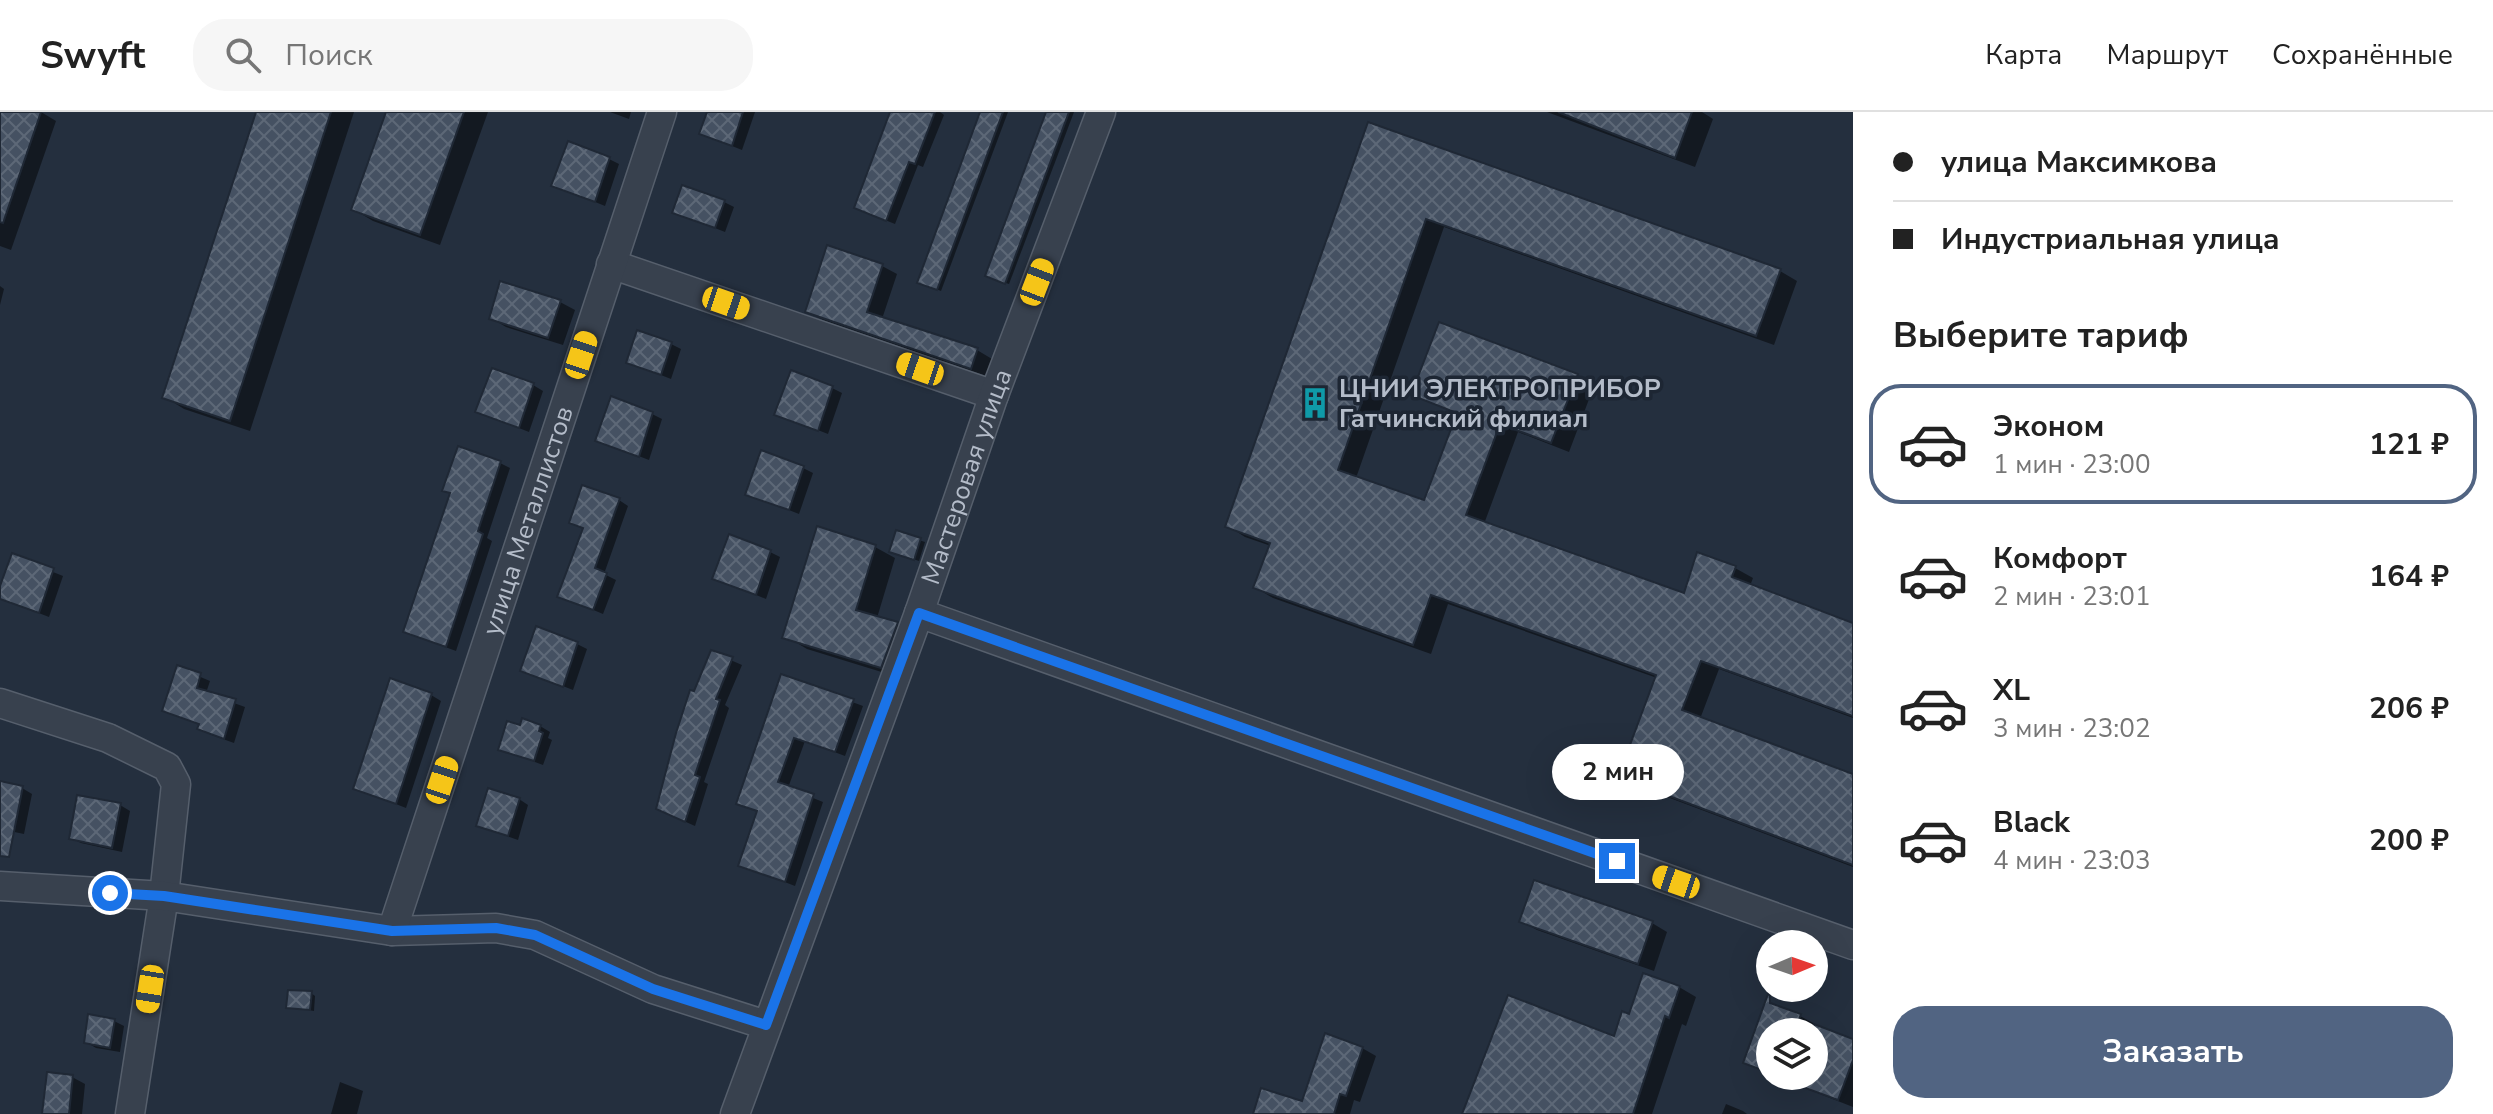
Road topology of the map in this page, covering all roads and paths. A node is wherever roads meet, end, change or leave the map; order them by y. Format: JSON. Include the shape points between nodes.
{"nodes":[{"id":1,"x":662,"y":112,"type":"edge"},
{"id":2,"x":1101,"y":112,"type":"edge"},
{"id":3,"x":611,"y":264,"type":"junction"},
{"id":4,"x":994,"y":395,"type":"junction"},
{"id":5,"x":919,"y":613,"type":"junction"},
{"id":6,"x":0,"y":703,"type":"edge"},
{"id":7,"x":0,"y":886,"type":"edge"},
{"id":8,"x":164,"y":896,"type":"junction"},
{"id":9,"x":392,"y":931,"type":"junction"},
{"id":10,"x":1853,"y":945,"type":"edge"},
{"id":11,"x":766,"y":1025,"type":"junction"},
{"id":12,"x":130,"y":1114,"type":"edge"},
{"id":13,"x":735,"y":1114,"type":"edge"}],
"edges":[{"from":1,"to":3,"type":"street","name":"улица Металлистов"},
{"from":2,"to":4,"type":"street","name":"Мастеровая улица"},
{"from":3,"to":4,"type":"street"},
{"from":3,"to":9,"type":"street","name":"улица Металлистов"},
{"from":4,"to":5,"type":"street","name":"Мастеровая улица"},
{"from":5,"to":10,"type":"street"},
{"from":5,"to":11,"type":"street","name":"Мастеровая улица"},
{"from":6,"to":8,"type":"street","via":[[108,738],[167,767],[176,784]]},
{"from":7,"to":8,"type":"street"},
{"from":8,"to":9,"type":"street"},
{"from":8,"to":12,"type":"street"},
{"from":9,"to":11,"type":"street","via":[[496,928],[535,935],[653,989]]},
{"from":11,"to":13,"type":"street","name":"Мастеровая улица"}]}
